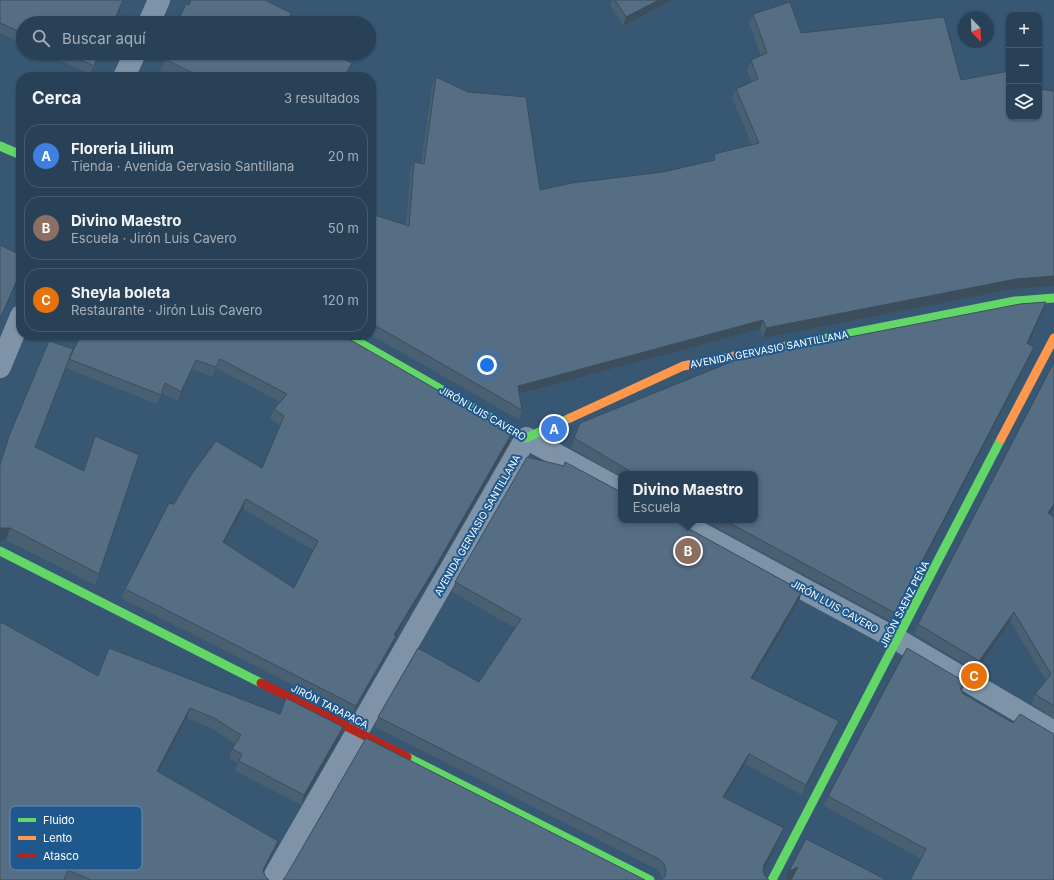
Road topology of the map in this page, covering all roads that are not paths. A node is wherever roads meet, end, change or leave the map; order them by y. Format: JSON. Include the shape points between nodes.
{"nodes":[{"id":1,"x":159,"y":0,"type":"edge"},
{"id":2,"x":152,"y":16,"type":"edge"},
{"id":3,"x":132,"y":60,"type":"edge"},
{"id":4,"x":126,"y":72,"type":"edge"},
{"id":5,"x":0,"y":146,"type":"edge"},
{"id":6,"x":16,"y":153,"type":"edge"},
{"id":7,"x":1054,"y":298,"type":"edge"},
{"id":8,"x":16,"y":328,"type":"edge"},
{"id":9,"x":1054,"y":338,"type":"edge"},
{"id":10,"x":355,"y":340,"type":"edge"},
{"id":11,"x":0,"y":367,"type":"edge"},
{"id":12,"x":526,"y":438,"type":"junction"},
{"id":13,"x":618,"y":488,"type":"edge"},
{"id":14,"x":682,"y":523,"type":"edge"},
{"id":15,"x":0,"y":551,"type":"edge"},
{"id":16,"x":898,"y":640,"type":"junction"},
{"id":17,"x":1054,"y":732,"type":"edge"},
{"id":18,"x":358,"y":733,"type":"junction"},
{"id":19,"x":272,"y":880,"type":"edge"},
{"id":20,"x":650,"y":880,"type":"edge"},
{"id":21,"x":772,"y":880,"type":"edge"}],
"edges":[{"from":1,"to":2,"type":"street"},
{"from":3,"to":4,"type":"street"},
{"from":5,"to":6,"type":"street"},
{"from":7,"to":12,"type":"street","name":"AVENIDA GERVASIO SANTILLANA","via":[[1015,301],[683,366]]},
{"from":8,"to":11,"type":"street"},
{"from":9,"to":16,"type":"street","name":"JIRÓN SAENZ PEÑA"},
{"from":10,"to":12,"type":"street","name":"JIRÓN LUIS CAVERO"},
{"from":12,"to":13,"type":"street","name":"JIRÓN LUIS CAVERO"},
{"from":12,"to":18,"type":"street","name":"AVENIDA GERVASIO SANTILLANA"},
{"from":14,"to":16,"type":"street","name":"JIRÓN LUIS CAVERO"},
{"from":15,"to":18,"type":"street","name":"JIRÓN TARAPACA"},
{"from":16,"to":17,"type":"street","name":"JIRÓN LUIS CAVERO"},
{"from":16,"to":21,"type":"street","name":"JIRÓN SAENZ PEÑA"},
{"from":18,"to":19,"type":"street","name":"AVENIDA GERVASIO SANTILLANA"},
{"from":18,"to":20,"type":"street","name":"JIRÓN TARAPACA"}]}
